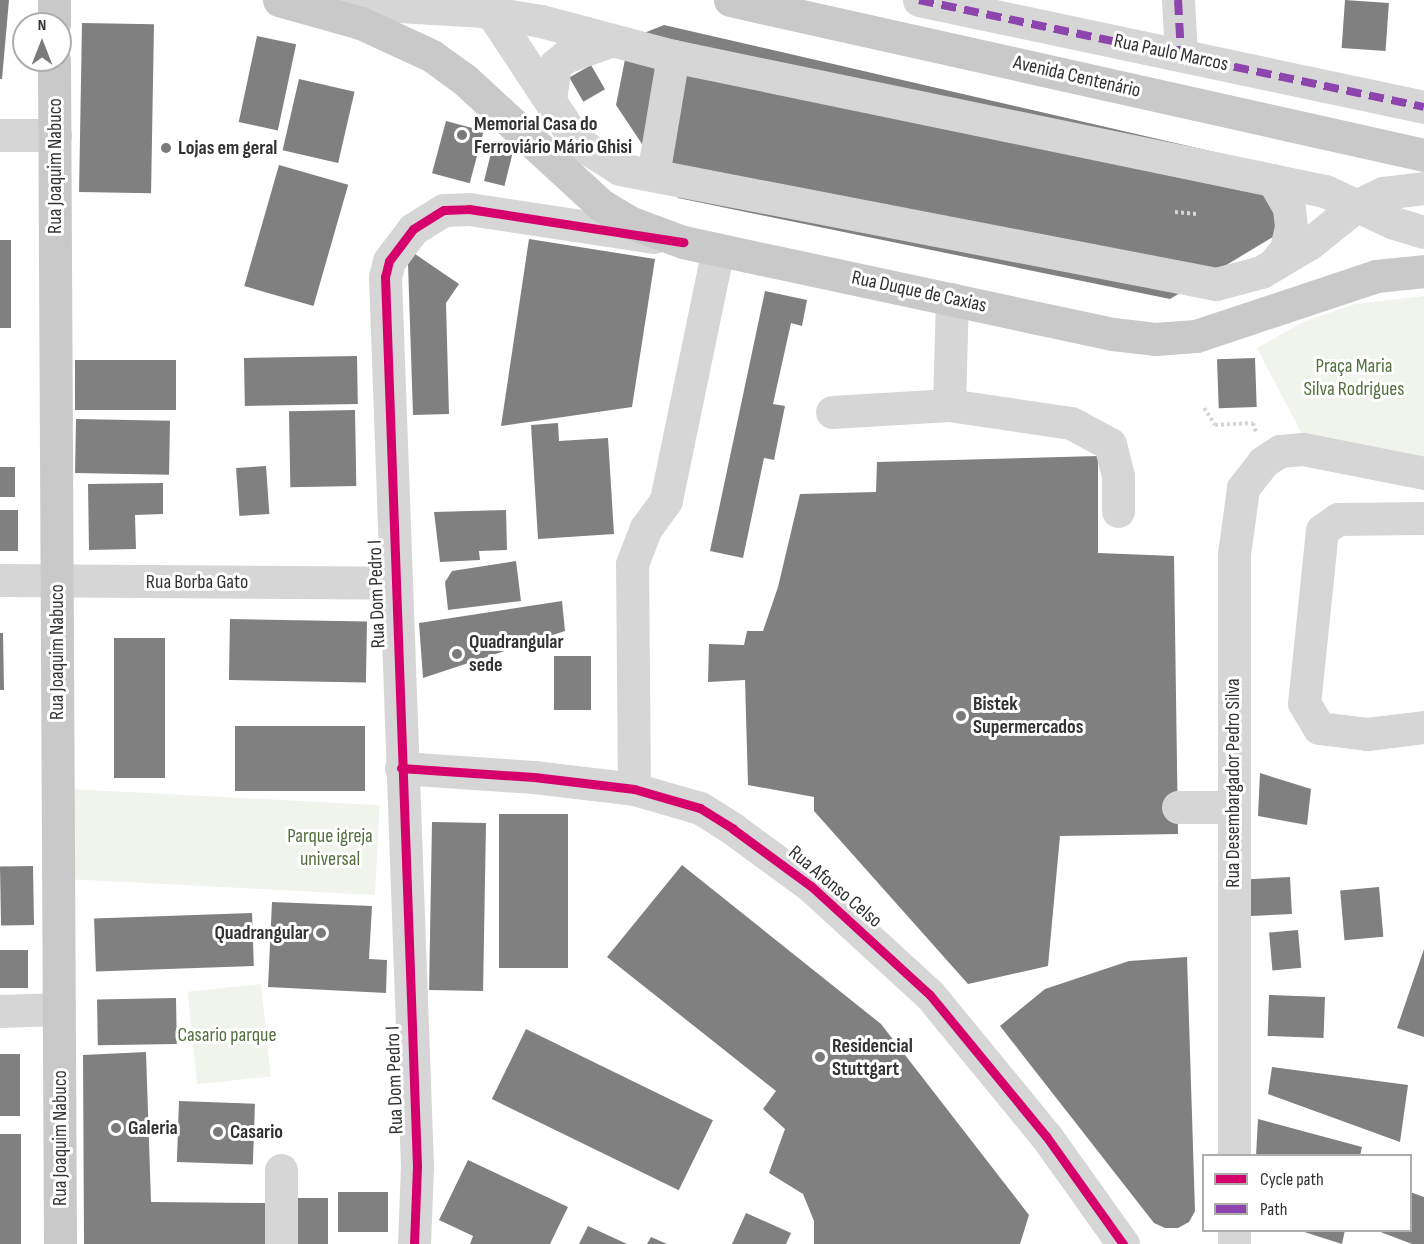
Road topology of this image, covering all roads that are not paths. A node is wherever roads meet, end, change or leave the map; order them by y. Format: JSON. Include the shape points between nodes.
{"nodes":[{"id":1,"x":279,"y":0,"type":"edge"},
{"id":2,"x":305,"y":0,"type":"edge"},
{"id":3,"x":730,"y":0,"type":"edge"},
{"id":4,"x":918,"y":0,"type":"edge"},
{"id":5,"x":1178,"y":0,"type":"edge"},
{"id":6,"x":490,"y":7,"type":"edge"},
{"id":7,"x":610,"y":41,"type":"junction"},
{"id":8,"x":1181,"y":54,"type":"junction"},
{"id":9,"x":673,"y":56,"type":"junction"},
{"id":10,"x":54,"y":72,"type":"edge"},
{"id":11,"x":550,"y":100,"type":"junction"},
{"id":12,"x":1424,"y":107,"type":"edge"},
{"id":13,"x":0,"y":135,"type":"edge"},
{"id":14,"x":55,"y":135,"type":"junction"},
{"id":15,"x":1424,"y":155,"type":"edge"},
{"id":16,"x":653,"y":176,"type":"junction"},
{"id":17,"x":1273,"y":180,"type":"junction"},
{"id":18,"x":1424,"y":188,"type":"edge"},
{"id":19,"x":1356,"y":206,"type":"junction"},
{"id":20,"x":1424,"y":232,"type":"edge"},
{"id":21,"x":683,"y":242,"type":"junction"},
{"id":22,"x":718,"y":249,"type":"junction"},
{"id":23,"x":1274,"y":264,"type":"junction"},
{"id":24,"x":1424,"y":271,"type":"edge"},
{"id":25,"x":952,"y":299,"type":"junction"},
{"id":26,"x":949,"y":405,"type":"junction"},
{"id":27,"x":832,"y":412,"type":"dead end"},
{"id":28,"x":1424,"y":473,"type":"edge"},
{"id":29,"x":1118,"y":511,"type":"dead end"},
{"id":30,"x":1424,"y":518,"type":"edge"},
{"id":31,"x":0,"y":580,"type":"edge"},
{"id":32,"x":57,"y":581,"type":"junction"},
{"id":33,"x":395,"y":583,"type":"junction"},
{"id":34,"x":1424,"y":727,"type":"edge"},
{"id":35,"x":401,"y":768,"type":"junction"},
{"id":36,"x":634,"y":789,"type":"junction"},
{"id":37,"x":1178,"y":807,"type":"dead end"},
{"id":38,"x":1232,"y":807,"type":"junction"},
{"id":39,"x":59,"y":1009,"type":"junction"},
{"id":40,"x":0,"y":1011,"type":"edge"},
{"id":41,"x":1234,"y":1154,"type":"edge"},
{"id":42,"x":281,"y":1170,"type":"dead end"},
{"id":43,"x":60,"y":1244,"type":"edge"},
{"id":44,"x":281,"y":1244,"type":"edge"},
{"id":45,"x":414,"y":1244,"type":"edge"},
{"id":46,"x":1123,"y":1244,"type":"edge"}],
"edges":[{"from":1,"to":21,"type":"main road","via":[[361,23],[432,56],[464,79],[601,205],[629,222]]},
{"from":2,"to":6,"type":"street"},
{"from":3,"to":15,"type":"main road","name":"Avenida Centenário"},
{"from":4,"to":8,"type":"street","name":"Rua Paulo Marcos"},
{"from":5,"to":8,"type":"street"},
{"from":6,"to":7,"type":"street"},
{"from":6,"to":11,"type":"street"},
{"from":7,"to":9,"type":"street"},
{"from":7,"to":11,"type":"street","via":[[565,57],[555,65]]},
{"from":8,"to":12,"type":"street","name":"Rua Paulo Marcos"},
{"from":9,"to":16,"type":"street"},
{"from":9,"to":17,"type":"street"},
{"from":10,"to":14,"type":"main road","name":"Rua Joaquim Nabuco"},
{"from":11,"to":16,"type":"street","via":[[577,142],[620,169]]},
{"from":13,"to":14,"type":"street"},
{"from":14,"to":32,"type":"main road","name":"Rua Joaquim Nabuco"},
{"from":16,"to":23,"type":"street","via":[[1216,284],[1261,272]]},
{"from":17,"to":19,"type":"street","via":[[1325,191]]},
{"from":17,"to":23,"type":"street","via":[[1289,208],[1291,227],[1286,249]]},
{"from":18,"to":19,"type":"street","via":[[1383,193]]},
{"from":19,"to":20,"type":"street"},
{"from":19,"to":23,"type":"street","via":[[1310,243]]},
{"from":21,"to":22,"type":"main road","name":"Rua Duque de Caxias"},
{"from":21,"to":33,"type":"street","name":"Rua Dom Pedro I","via":[[469,209],[444,210],[404,239],[389,261],[385,277]]},
{"from":22,"to":25,"type":"main road","name":"Rua Duque de Caxias"},
{"from":22,"to":36,"type":"street","via":[[666,500],[646,528],[632,564]]},
{"from":24,"to":25,"type":"main road","name":"Rua Duque de Caxias","via":[[1376,276],[1196,336],[1155,339],[1113,334]]},
{"from":25,"to":26,"type":"street"},
{"from":26,"to":27,"type":"street"},
{"from":26,"to":29,"type":"street","via":[[1071,423],[1110,444],[1118,476]]},
{"from":28,"to":38,"type":"street","name":"Rua Desembargador Pedro Silva","via":[[1303,449],[1280,451],[1263,462],[1244,488],[1237,519]]},
{"from":30,"to":34,"type":"street","via":[[1338,519],[1322,530],[1304,703],[1319,728],[1367,735]]},
{"from":31,"to":32,"type":"street","name":"Rua Borba Gato"},
{"from":32,"to":33,"type":"street","name":"Rua Borba Gato"},
{"from":32,"to":39,"type":"main road","name":"Rua Joaquim Nabuco"},
{"from":33,"to":35,"type":"street","name":"Rua Dom Pedro I"},
{"from":35,"to":36,"type":"street","name":"Rua Afonso Celso"},
{"from":35,"to":45,"type":"street","name":"Rua Dom Pedro I","via":[[417,1166]]},
{"from":36,"to":46,"type":"street","name":"Rua Afonso Celso","via":[[700,808],[733,829],[810,886],[930,995],[1039,1127]]},
{"from":37,"to":38,"type":"street"},
{"from":38,"to":41,"type":"street","name":"Rua Desembargador Pedro Silva"},
{"from":39,"to":40,"type":"street"},
{"from":39,"to":43,"type":"main road","name":"Rua Joaquim Nabuco"},
{"from":42,"to":44,"type":"street"}]}
